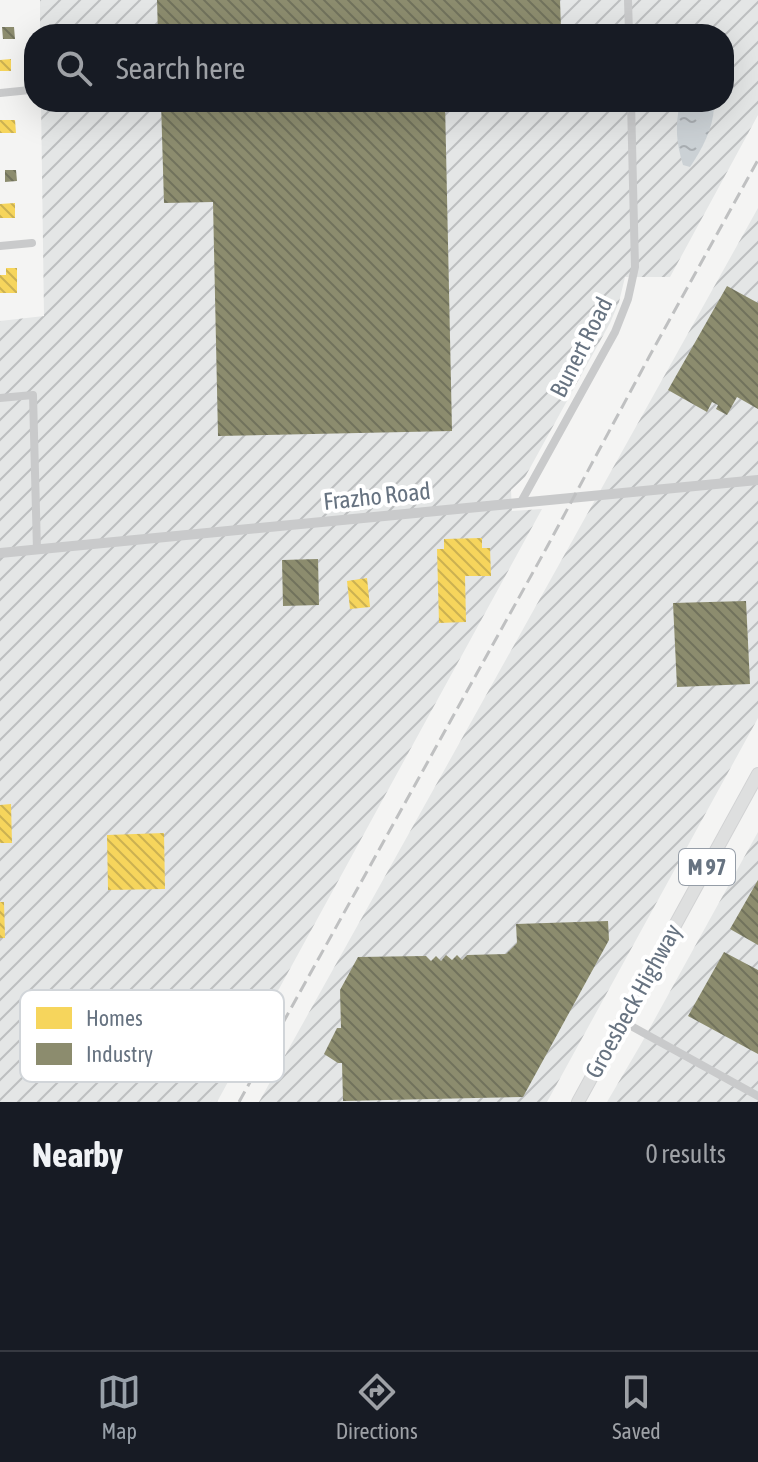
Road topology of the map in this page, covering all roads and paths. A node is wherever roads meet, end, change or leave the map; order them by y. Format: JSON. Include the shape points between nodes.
{"nodes":[{"id":1,"x":628,"y":0,"type":"edge"},
{"id":2,"x":629,"y":24,"type":"edge"},
{"id":3,"x":24,"y":91,"type":"edge"},
{"id":4,"x":0,"y":93,"type":"edge"},
{"id":5,"x":631,"y":112,"type":"edge"},
{"id":6,"x":32,"y":243,"type":"dead end"},
{"id":7,"x":0,"y":246,"type":"edge"},
{"id":8,"x":0,"y":398,"type":"edge"},
{"id":9,"x":758,"y":480,"type":"edge"},
{"id":10,"x":521,"y":502,"type":"junction"},
{"id":11,"x":37,"y":550,"type":"junction"},
{"id":12,"x":0,"y":553,"type":"edge"},
{"id":13,"x":758,"y":774,"type":"edge"},
{"id":14,"x":622,"y":1021,"type":"junction"},
{"id":15,"x":758,"y":1096,"type":"edge"},
{"id":16,"x":578,"y":1102,"type":"edge"}],
"edges":[{"from":1,"to":2,"type":"street"},
{"from":3,"to":4,"type":"street"},
{"from":5,"to":10,"type":"street","name":"Bunert Road","via":[[635,267],[628,299]]},
{"from":6,"to":7,"type":"street"},
{"from":8,"to":11,"type":"street","via":[[33,395]]},
{"from":9,"to":10,"type":"street","name":"Frazho Road"},
{"from":10,"to":11,"type":"street","name":"Frazho Road"},
{"from":11,"to":12,"type":"street","name":"Frazho Road"},
{"from":13,"to":14,"type":"main road","name":"Groesbeck Highway","number":"M 97"},
{"from":14,"to":15,"type":"street"},
{"from":14,"to":16,"type":"main road","name":"Groesbeck Highway","number":"M 97"}]}
